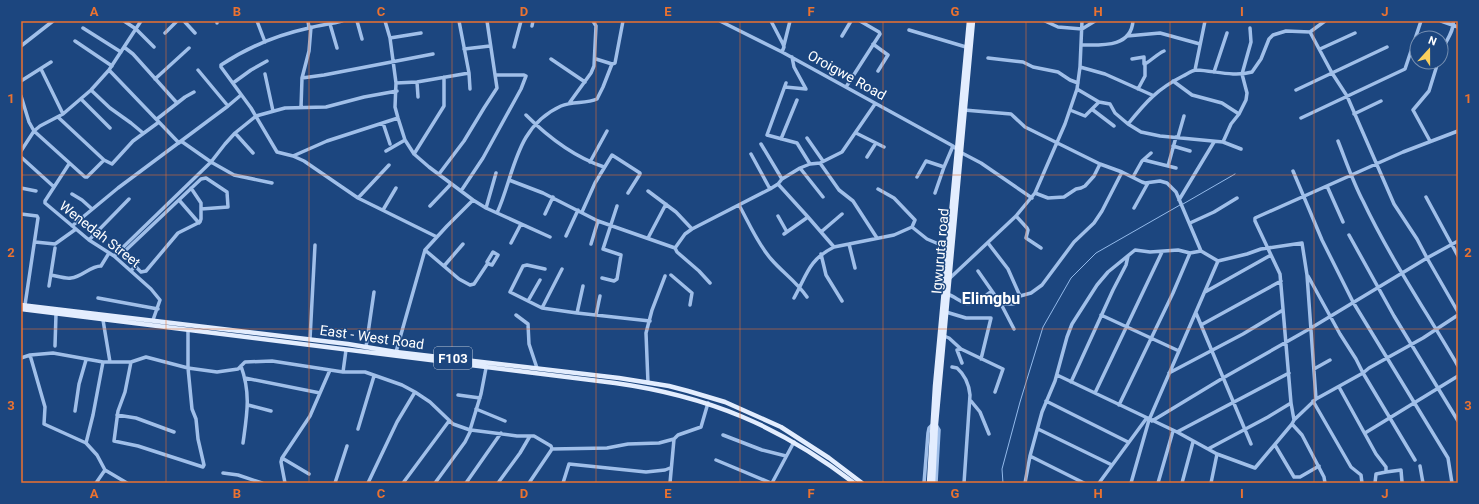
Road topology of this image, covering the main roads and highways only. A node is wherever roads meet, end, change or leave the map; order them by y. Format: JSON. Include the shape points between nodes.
{"nodes":[{"id":1,"x":969,"y":21,"type":"edge"},
{"id":2,"x":972,"y":21,"type":"edge"},
{"id":3,"x":957,"y":149,"type":"junction"},
{"id":4,"x":23,"y":305,"type":"edge"},
{"id":5,"x":21,"y":310,"type":"edge"},
{"id":6,"x":240,"y":331,"type":"junction"},
{"id":7,"x":239,"y":337,"type":"junction"},
{"id":8,"x":934,"y":424,"type":"junction"},
{"id":9,"x":854,"y":483,"type":"edge"},
{"id":10,"x":862,"y":483,"type":"edge"},
{"id":11,"x":929,"y":483,"type":"edge"},
{"id":12,"x":934,"y":483,"type":"edge"}],
"edges":[{"from":1,"to":3,"type":"main road","name":"Igwuruta road"},
{"from":2,"to":3,"type":"main road","name":"Igwuruta road","via":[[964,110]]},
{"from":3,"to":8,"type":"main road","name":"Igwuruta road"},
{"from":3,"to":8,"type":"main road","name":"Igwuruta road","via":[[949,279]]},
{"from":4,"to":6,"type":"main road","name":"East - West Road","number":"F103"},
{"from":5,"to":7,"type":"main road","name":"East - West Road","number":"F103"},
{"from":6,"to":7,"type":"main road"},
{"from":6,"to":10,"type":"main road","name":"East - West Road","number":"F103","via":[[668,386],[717,400],[780,427],[829,458]]},
{"from":7,"to":9,"type":"main road","name":"East - West Road","number":"F103","via":[[667,392],[708,403],[758,423],[794,442]]},
{"from":8,"to":11,"type":"main road","name":"Igwuruta road"},
{"from":8,"to":12,"type":"main road","name":"Igwuruta road"}]}
